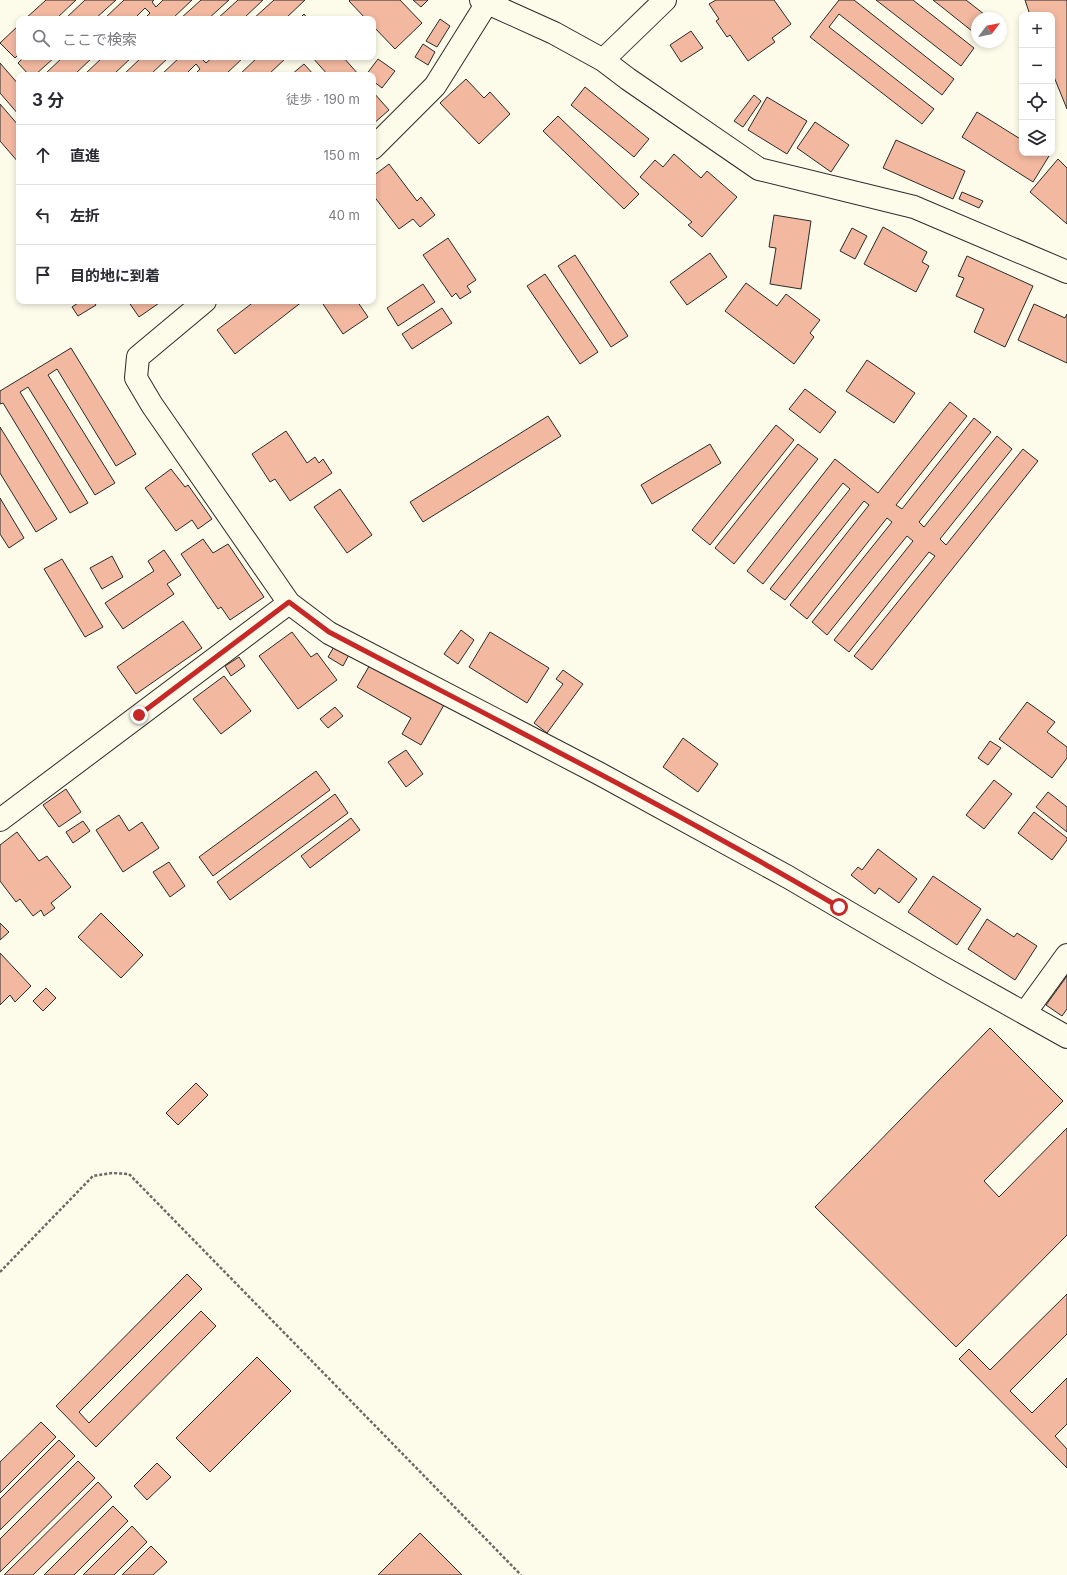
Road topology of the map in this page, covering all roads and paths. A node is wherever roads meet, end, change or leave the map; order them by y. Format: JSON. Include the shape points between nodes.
{"nodes":[{"id":1,"x":665,"y":0,"type":"edge"},
{"id":2,"x":484,"y":2,"type":"edge"},
{"id":3,"x":603,"y":60,"type":"junction"},
{"id":4,"x":376,"y":145,"type":"edge"},
{"id":5,"x":1067,"y":272,"type":"edge"},
{"id":6,"x":201,"y":304,"type":"edge"},
{"id":7,"x":289,"y":602,"type":"junction"},
{"id":8,"x":0,"y":820,"type":"edge"},
{"id":9,"x":1067,"y":955,"type":"edge"},
{"id":10,"x":1025,"y":1013,"type":"junction"},
{"id":11,"x":1067,"y":1037,"type":"edge"},
{"id":12,"x":0,"y":1272,"type":"edge"},
{"id":13,"x":521,"y":1575,"type":"edge"}],
"edges":[{"from":1,"to":3,"type":"street"},
{"from":2,"to":3,"type":"street","via":[[554,32]]},
{"from":2,"to":4,"type":"street","via":[[435,86]]},
{"from":3,"to":5,"type":"street","via":[[759,169],[914,207]]},
{"from":6,"to":7,"type":"street","via":[[138,356],[136,378],[152,405]]},
{"from":7,"to":8,"type":"street"},
{"from":7,"to":10,"type":"street","via":[[329,632],[600,774],[788,877]]},
{"from":9,"to":10,"type":"street"},
{"from":10,"to":11,"type":"street"},
{"from":12,"to":13,"type":"path","via":[[93,1176],[129,1174]]}]}
